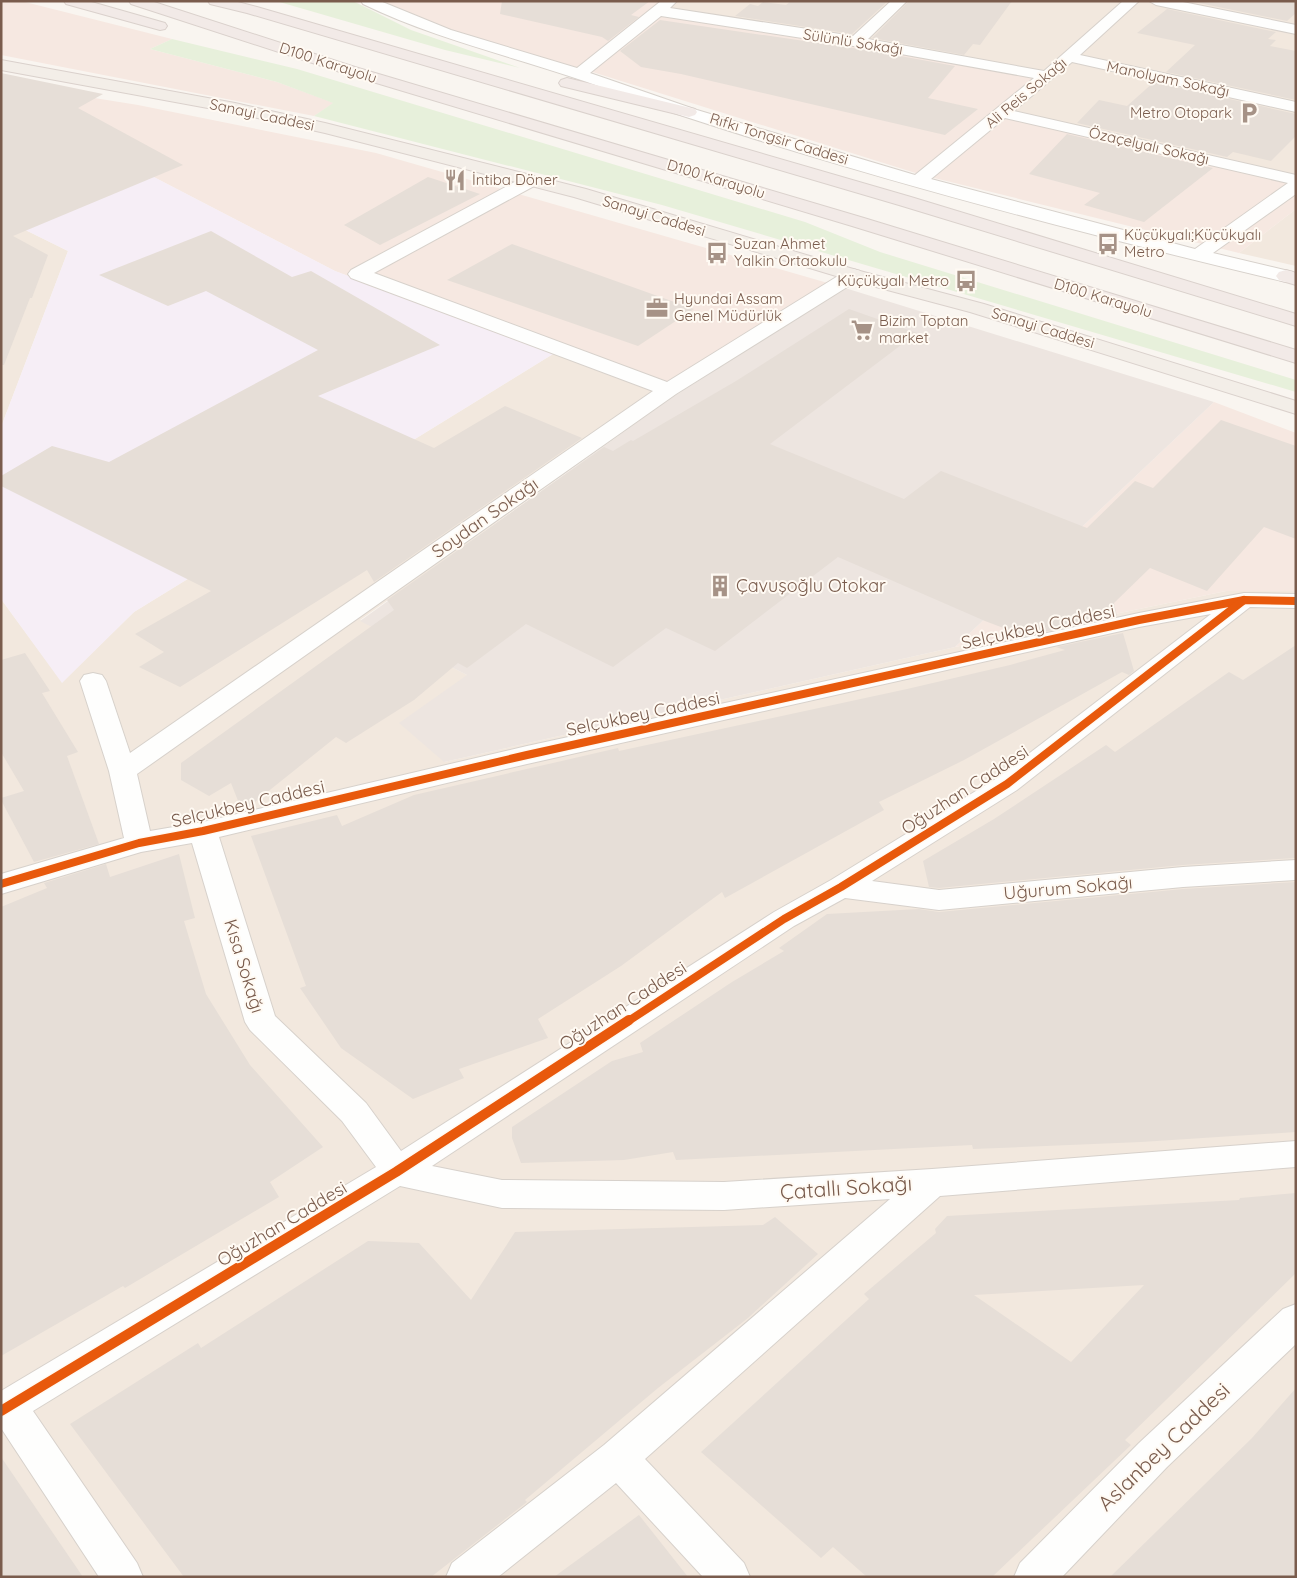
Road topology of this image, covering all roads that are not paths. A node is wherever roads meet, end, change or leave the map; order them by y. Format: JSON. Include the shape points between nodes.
{"nodes":[{"id":1,"x":71,"y":1,"type":"edge"},
{"id":2,"x":136,"y":1,"type":"edge"},
{"id":3,"x":215,"y":1,"type":"edge"},
{"id":4,"x":228,"y":1,"type":"edge"},
{"id":5,"x":368,"y":1,"type":"edge"},
{"id":6,"x":900,"y":1,"type":"edge"},
{"id":7,"x":1132,"y":1,"type":"edge"},
{"id":8,"x":1156,"y":1,"type":"edge"},
{"id":9,"x":665,"y":6,"type":"edge"},
{"id":10,"x":252,"y":10,"type":"junction"},
{"id":11,"x":1296,"y":30,"type":"edge"},
{"id":12,"x":856,"y":42,"type":"junction"},
{"id":13,"x":1069,"y":57,"type":"junction"},
{"id":14,"x":2,"y":65,"type":"edge"},
{"id":15,"x":349,"y":70,"type":"junction"},
{"id":16,"x":514,"y":71,"type":"dead end"},
{"id":17,"x":579,"y":74,"type":"junction"},
{"id":18,"x":534,"y":76,"type":"dead end"},
{"id":19,"x":1047,"y":76,"type":"junction"},
{"id":20,"x":1296,"y":107,"type":"edge"},
{"id":21,"x":689,"y":112,"type":"junction"},
{"id":22,"x":1003,"y":113,"type":"junction"},
{"id":23,"x":1296,"y":180,"type":"edge"},
{"id":24,"x":530,"y":181,"type":"junction"},
{"id":25,"x":918,"y":181,"type":"junction"},
{"id":26,"x":1296,"y":186,"type":"edge"},
{"id":27,"x":1198,"y":256,"type":"junction"},
{"id":28,"x":854,"y":275,"type":"junction"},
{"id":29,"x":1292,"y":278,"type":"edge"},
{"id":30,"x":1296,"y":320,"type":"edge"},
{"id":31,"x":1296,"y":357,"type":"edge"},
{"id":32,"x":669,"y":390,"type":"junction"},
{"id":33,"x":1296,"y":408,"type":"edge"},
{"id":34,"x":1244,"y":600,"type":"junction"},
{"id":35,"x":1296,"y":601,"type":"edge"},
{"id":36,"x":93,"y":681,"type":"dead end"},
{"id":37,"x":123,"y":771,"type":"junction"},
{"id":38,"x":203,"y":831,"type":"junction"},
{"id":39,"x":138,"y":843,"type":"junction"},
{"id":40,"x":1296,"y":870,"type":"edge"},
{"id":41,"x":1,"y":884,"type":"edge"},
{"id":42,"x":841,"y":887,"type":"junction"},
{"id":43,"x":1296,"y":1154,"type":"edge"},
{"id":44,"x":396,"y":1172,"type":"junction"},
{"id":45,"x":932,"y":1183,"type":"junction"},
{"id":46,"x":1296,"y":1320,"type":"edge"},
{"id":47,"x":5,"y":1409,"type":"edge"},
{"id":48,"x":618,"y":1458,"type":"junction"},
{"id":49,"x":123,"y":1577,"type":"edge"},
{"id":50,"x":466,"y":1577,"type":"edge"},
{"id":51,"x":730,"y":1577,"type":"edge"},
{"id":52,"x":1034,"y":1577,"type":"edge"}],
"edges":[{"from":1,"to":15,"type":"highway","via":[[180,32]]},
{"from":2,"to":15,"type":"highway","name":"D100 Karayolu"},
{"from":3,"to":10,"type":"highway","name":"D100 Karayolu"},
{"from":4,"to":10,"type":"highway"},
{"from":5,"to":17,"type":"street","name":"Rıfkı Tongsir Caddesi","via":[[402,19]]},
{"from":6,"to":12,"type":"street"},
{"from":7,"to":13,"type":"street","name":"Ali Reis Sokağı"},
{"from":8,"to":11,"type":"street"},
{"from":9,"to":12,"type":"street","name":"Sülünlü Sokağı"},
{"from":9,"to":17,"type":"street"},
{"from":10,"to":16,"type":"highway"},
{"from":10,"to":30,"type":"highway","name":"D100 Karayolu","via":[[1145,272]]},
{"from":12,"to":19,"type":"street","name":"Sülünlü Sokağı"},
{"from":13,"to":19,"type":"street","name":"Ali Reis Sokağı"},
{"from":13,"to":20,"type":"street","name":"Manolyam Sokağı"},
{"from":14,"to":24,"type":"main road","name":"Sanayi Caddesi","via":[[289,120]]},
{"from":15,"to":31,"type":"highway","name":"D100 Karayolu"},
{"from":17,"to":21,"type":"street","name":"Rıfkı Tongsir Caddesi"},
{"from":18,"to":21,"type":"highway"},
{"from":19,"to":22,"type":"street","name":"Ali Reis Sokağı"},
{"from":21,"to":25,"type":"street","name":"Rıfkı Tongsir Caddesi"},
{"from":22,"to":23,"type":"street","name":"Özaçelyalı Sokağı"},
{"from":22,"to":25,"type":"street","name":"Ali Reis Sokağı"},
{"from":24,"to":28,"type":"main road","name":"Sanayi Caddesi"},
{"from":24,"to":32,"type":"street","via":[[358,274]]},
{"from":25,"to":27,"type":"street","name":"Rıfkı Tongsir Caddesi"},
{"from":26,"to":27,"type":"street"},
{"from":27,"to":29,"type":"street","name":"Rıfkı Tongsir Caddesi"},
{"from":28,"to":32,"type":"street","name":"Soydan Sokağı"},
{"from":28,"to":33,"type":"main road","name":"Sanayi Caddesi","via":[[978,308]]},
{"from":32,"to":37,"type":"street","name":"Soydan Sokağı"},
{"from":34,"to":35,"type":"street","name":"Selçukbey Caddesi"},
{"from":34,"to":38,"type":"street","name":"Selçukbey Caddesi","via":[[1138,620],[565,746]]},
{"from":34,"to":42,"type":"street","name":"Oğuzhan Caddesi","via":[[1008,784]]},
{"from":36,"to":37,"type":"street"},
{"from":37,"to":39,"type":"street"},
{"from":38,"to":39,"type":"street","name":"Selçukbey Caddesi"},
{"from":38,"to":44,"type":"street","name":"Kısa Sokağı","via":[[261,1022],[354,1112]]},
{"from":39,"to":41,"type":"street","name":"Selçukbey Caddesi"},
{"from":40,"to":42,"type":"street","name":"Uğurum Sokağı","via":[[939,900]]},
{"from":42,"to":44,"type":"street","name":"Oğuzhan Caddesi","via":[[784,919]]},
{"from":43,"to":45,"type":"street","name":"Çatallı Sokağı"},
{"from":44,"to":45,"type":"street","name":"Çatallı Sokağı","via":[[502,1194],[724,1196]]},
{"from":44,"to":47,"type":"street","name":"Oğuzhan Caddesi"},
{"from":45,"to":48,"type":"street"},
{"from":46,"to":52,"type":"street","name":"Aslanbey Caddesi","via":[[1153,1454]]},
{"from":47,"to":49,"type":"street"},
{"from":48,"to":50,"type":"street"},
{"from":48,"to":51,"type":"street"}]}
